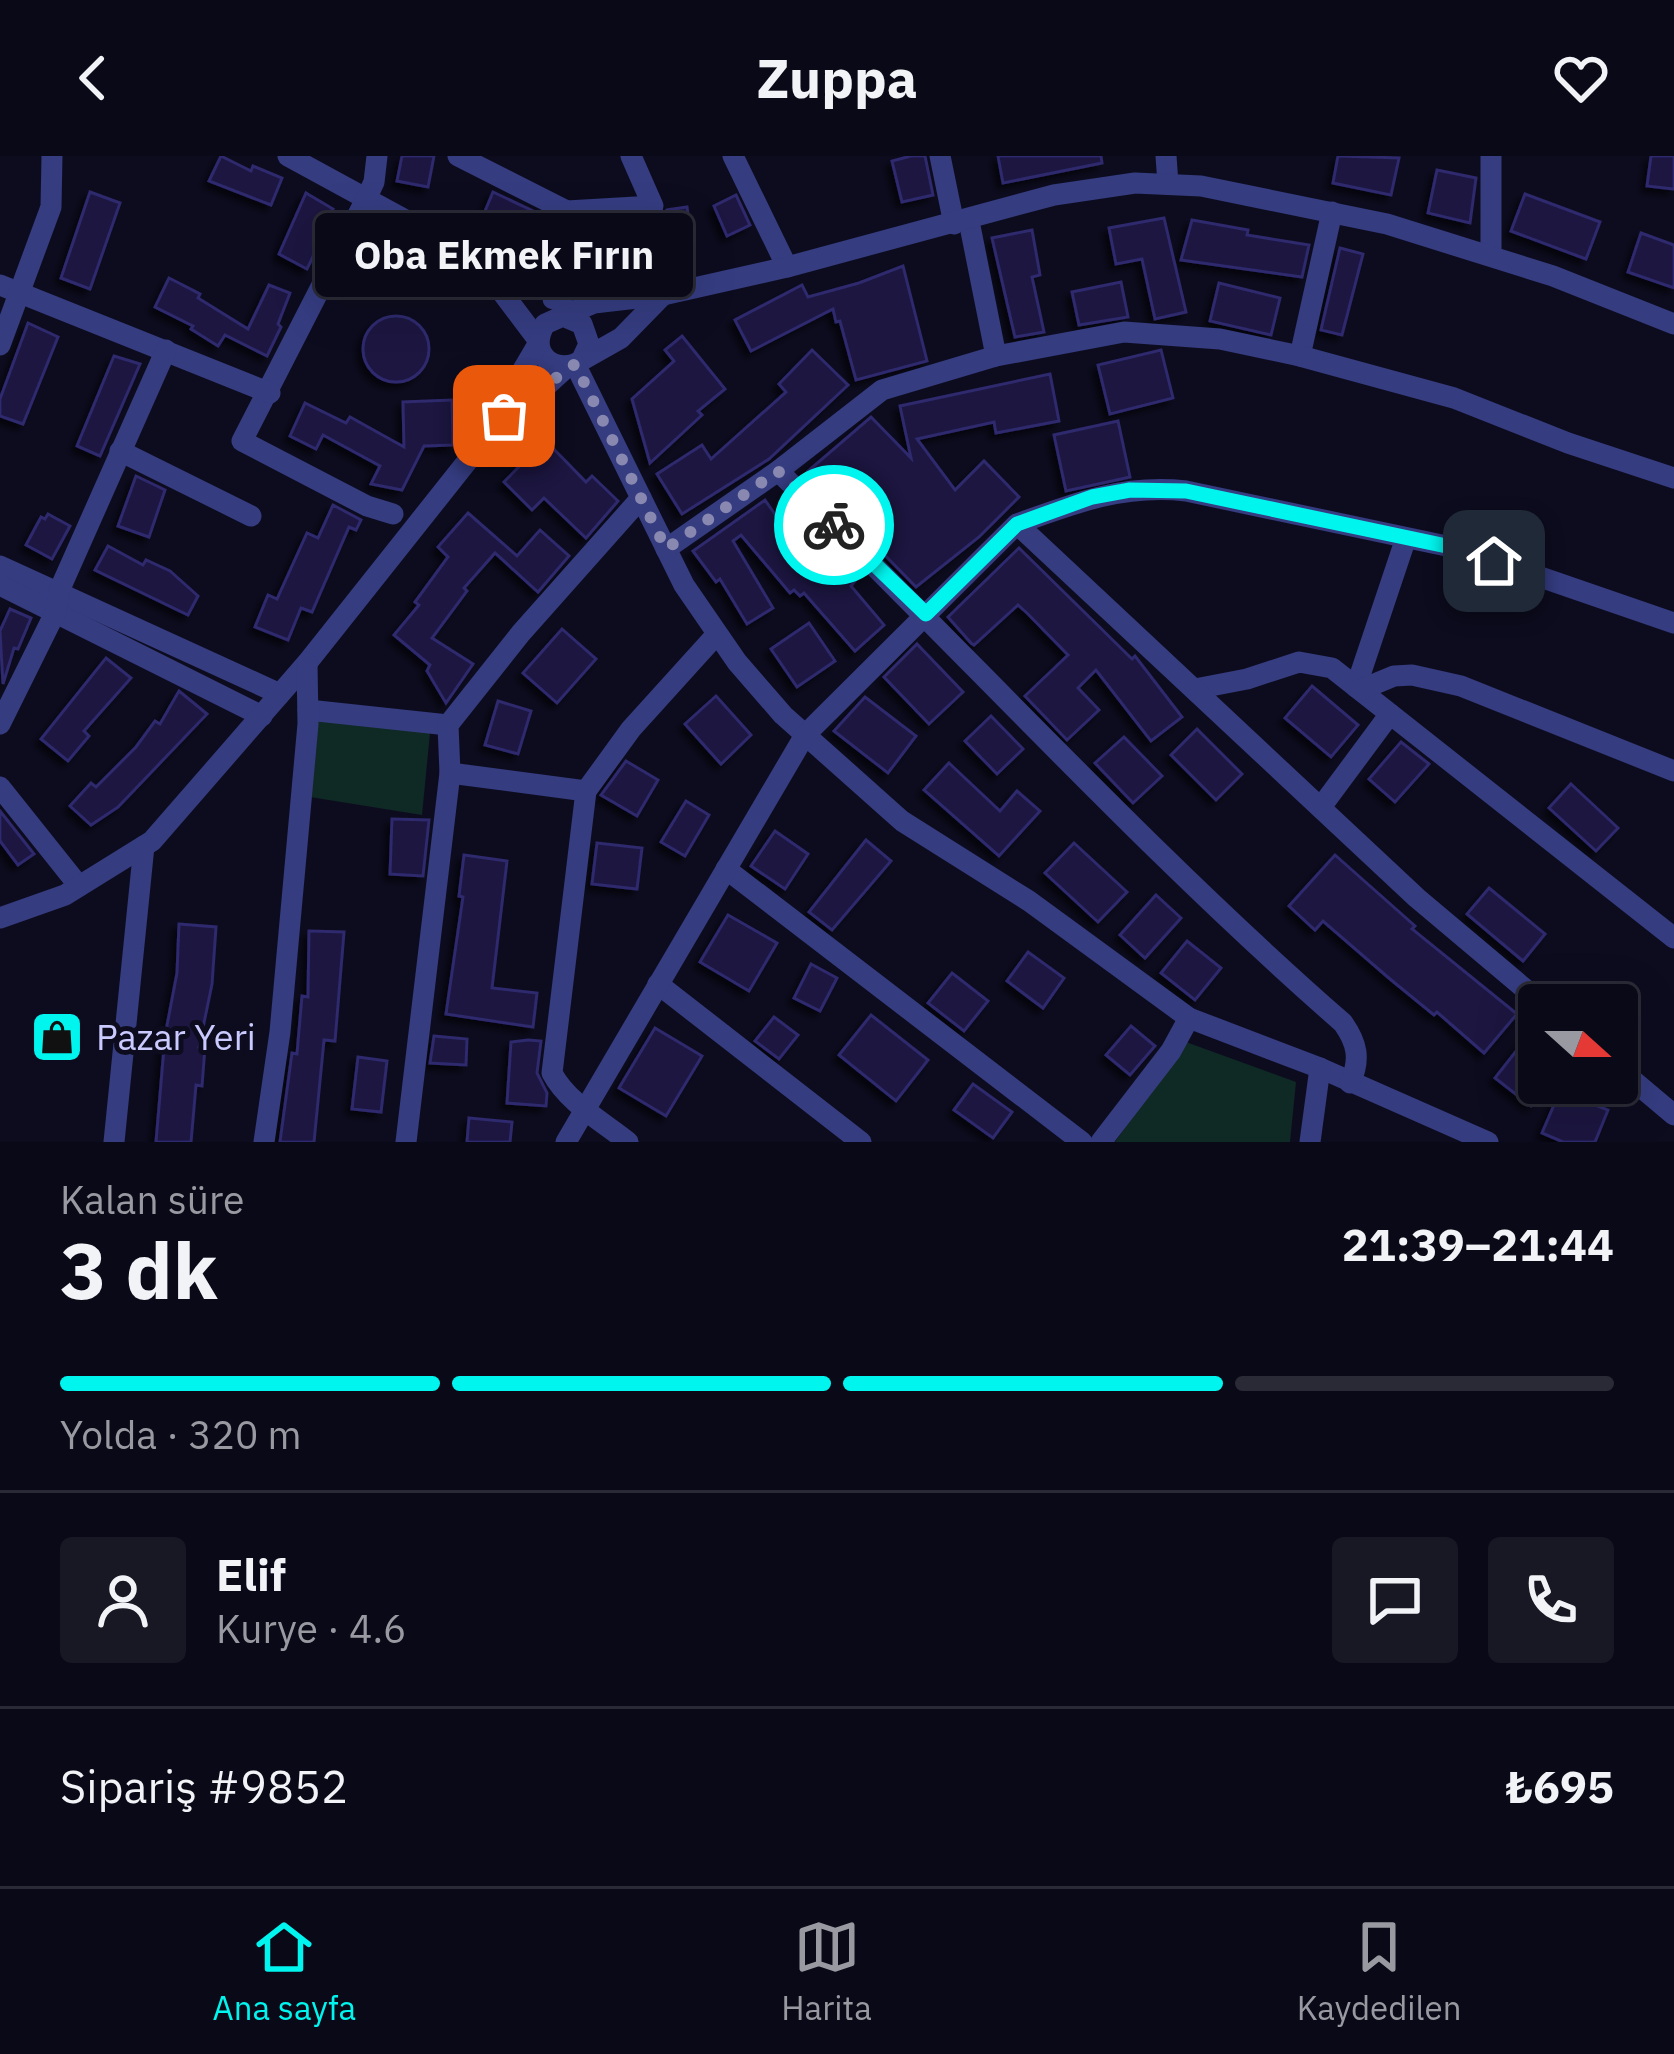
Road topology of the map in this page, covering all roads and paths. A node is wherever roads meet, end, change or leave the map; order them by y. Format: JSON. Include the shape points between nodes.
{"nodes":[{"id":1,"x":52,"y":156,"type":"edge"},
{"id":2,"x":288,"y":156,"type":"edge"},
{"id":3,"x":377,"y":156,"type":"edge"},
{"id":4,"x":458,"y":156,"type":"edge"},
{"id":5,"x":631,"y":156,"type":"edge"},
{"id":6,"x":734,"y":156,"type":"edge"},
{"id":7,"x":940,"y":156,"type":"edge"},
{"id":8,"x":1166,"y":156,"type":"edge"},
{"id":9,"x":1491,"y":156,"type":"edge"},
{"id":10,"x":1168,"y":184,"type":"junction"},
{"id":11,"x":366,"y":200,"type":"junction"},
{"id":12,"x":568,"y":212,"type":"junction"},
{"id":13,"x":1332,"y":212,"type":"junction"},
{"id":14,"x":962,"y":222,"type":"junction"},
{"id":15,"x":1491,"y":255,"type":"junction"},
{"id":16,"x":477,"y":259,"type":"junction"},
{"id":17,"x":787,"y":267,"type":"junction"},
{"id":18,"x":9,"y":288,"type":"edge"},
{"id":19,"x":553,"y":290,"type":"junction"},
{"id":20,"x":663,"y":295,"type":"junction"},
{"id":21,"x":565,"y":316,"type":"junction"},
{"id":22,"x":1674,"y":324,"type":"edge"},
{"id":23,"x":538,"y":342,"type":"junction"},
{"id":24,"x":0,"y":345,"type":"edge"},
{"id":25,"x":166,"y":350,"type":"junction"},
{"id":26,"x":996,"y":356,"type":"junction"},
{"id":27,"x":1300,"y":356,"type":"junction"},
{"id":28,"x":575,"y":364,"type":"junction"},
{"id":29,"x":270,"y":393,"type":"junction"},
{"id":30,"x":504,"y":416,"type":"junction"},
{"id":31,"x":120,"y":451,"type":"junction"},
{"id":32,"x":778,"y":471,"type":"junction"},
{"id":33,"x":1674,"y":478,"type":"edge"},
{"id":34,"x":641,"y":498,"type":"junction"},
{"id":35,"x":393,"y":514,"type":"dead end"},
{"id":36,"x":251,"y":516,"type":"dead end"},
{"id":37,"x":1017,"y":524,"type":"junction"},
{"id":38,"x":1406,"y":538,"type":"junction"},
{"id":39,"x":666,"y":549,"type":"junction"},
{"id":40,"x":0,"y":566,"type":"edge"},
{"id":41,"x":0,"y":585,"type":"edge"},
{"id":42,"x":57,"y":601,"type":"junction"},
{"id":43,"x":926,"y":614,"type":"junction"},
{"id":44,"x":1674,"y":623,"type":"edge"},
{"id":45,"x":717,"y":634,"type":"junction"},
{"id":46,"x":307,"y":663,"type":"junction"},
{"id":47,"x":1358,"y":688,"type":"junction"},
{"id":48,"x":1196,"y":689,"type":"junction"},
{"id":49,"x":280,"y":694,"type":"junction"},
{"id":50,"x":308,"y":710,"type":"junction"},
{"id":51,"x":1390,"y":714,"type":"junction"},
{"id":52,"x":262,"y":716,"type":"junction"},
{"id":53,"x":0,"y":724,"type":"edge"},
{"id":54,"x":448,"y":725,"type":"junction"},
{"id":55,"x":805,"y":735,"type":"junction"},
{"id":56,"x":1674,"y":771,"type":"edge"},
{"id":57,"x":450,"y":773,"type":"junction"},
{"id":58,"x":0,"y":787,"type":"edge"},
{"id":59,"x":586,"y":791,"type":"junction"},
{"id":60,"x":1321,"y":807,"type":"junction"},
{"id":61,"x":144,"y":846,"type":"junction"},
{"id":62,"x":726,"y":869,"type":"junction"},
{"id":63,"x":80,"y":886,"type":"junction"},
{"id":64,"x":0,"y":918,"type":"edge"},
{"id":65,"x":1674,"y":938,"type":"edge"},
{"id":66,"x":658,"y":984,"type":"junction"},
{"id":67,"x":1519,"y":984,"type":"edge"},
{"id":68,"x":1189,"y":1018,"type":"junction"},
{"id":69,"x":1320,"y":1068,"type":"junction"},
{"id":70,"x":1350,"y":1083,"type":"junction"},
{"id":71,"x":1638,"y":1085,"type":"edge"},
{"id":72,"x":585,"y":1109,"type":"junction"},
{"id":73,"x":1674,"y":1115,"type":"edge"},
{"id":74,"x":1443,"y":1133,"type":"edge"},
{"id":75,"x":114,"y":1142,"type":"edge"},
{"id":76,"x":264,"y":1142,"type":"edge"},
{"id":77,"x":406,"y":1142,"type":"edge"},
{"id":78,"x":566,"y":1142,"type":"edge"},
{"id":79,"x":628,"y":1142,"type":"edge"},
{"id":80,"x":860,"y":1142,"type":"edge"},
{"id":81,"x":1082,"y":1142,"type":"edge"},
{"id":82,"x":1101,"y":1142,"type":"edge"},
{"id":83,"x":1310,"y":1142,"type":"edge"},
{"id":84,"x":1488,"y":1142,"type":"edge"}],
"edges":[{"from":1,"to":18,"type":"street","via":[[51,207]]},
{"from":2,"to":11,"type":"street"},
{"from":3,"to":11,"type":"street"},
{"from":4,"to":12,"type":"street"},
{"from":5,"to":12,"type":"street","via":[[652,206]]},
{"from":6,"to":17,"type":"street"},
{"from":7,"to":14,"type":"street"},
{"from":8,"to":10,"type":"street"},
{"from":9,"to":15,"type":"street"},
{"from":10,"to":13,"type":"street"},
{"from":10,"to":14,"type":"street","via":[[1054,195]]},
{"from":11,"to":16,"type":"street"},
{"from":11,"to":29,"type":"street"},
{"from":12,"to":19,"type":"street"},
{"from":13,"to":15,"type":"street"},
{"from":13,"to":27,"type":"street"},
{"from":14,"to":17,"type":"street"},
{"from":14,"to":26,"type":"street"},
{"from":15,"to":22,"type":"street"},
{"from":16,"to":19,"type":"street"},
{"from":16,"to":23,"type":"street"},
{"from":17,"to":20,"type":"street"},
{"from":18,"to":24,"type":"street"},
{"from":18,"to":25,"type":"street"},
{"from":19,"to":21,"type":"street"},
{"from":20,"to":21,"type":"street"},
{"from":20,"to":28,"type":"street","via":[[620,338]]},
{"from":21,"to":23,"type":"street","via":[[542,328]]},
{"from":21,"to":28,"type":"street","via":[[588,335]]},
{"from":23,"to":28,"type":"street","via":[[548,362]]},
{"from":23,"to":30,"type":"street"},
{"from":25,"to":29,"type":"street"},
{"from":25,"to":31,"type":"street"},
{"from":26,"to":27,"type":"street","via":[[1124,332],[1220,338]]},
{"from":26,"to":32,"type":"street","via":[[882,390]]},
{"from":27,"to":33,"type":"street","via":[[1454,398]]},
{"from":28,"to":30,"type":"street"},
{"from":28,"to":34,"type":"street"},
{"from":29,"to":35,"type":"street","via":[[242,440]]},
{"from":30,"to":46,"type":"street"},
{"from":31,"to":36,"type":"street"},
{"from":31,"to":42,"type":"street"},
{"from":32,"to":39,"type":"street"},
{"from":32,"to":43,"type":"street"},
{"from":34,"to":39,"type":"street"},
{"from":34,"to":54,"type":"street"},
{"from":37,"to":38,"type":"street","via":[[1111,493],[1168,489]]},
{"from":37,"to":43,"type":"street"},
{"from":37,"to":48,"type":"street"},
{"from":38,"to":44,"type":"street"},
{"from":38,"to":47,"type":"street"},
{"from":39,"to":45,"type":"street"},
{"from":40,"to":42,"type":"street"},
{"from":41,"to":42,"type":"street"},
{"from":42,"to":49,"type":"street"},
{"from":42,"to":52,"type":"street"},
{"from":42,"to":53,"type":"street"},
{"from":43,"to":55,"type":"street"},
{"from":43,"to":70,"type":"street","via":[[1250,942],[1343,1023],[1357,1055]]},
{"from":45,"to":55,"type":"street"},
{"from":45,"to":59,"type":"street"},
{"from":46,"to":49,"type":"street"},
{"from":46,"to":50,"type":"street"},
{"from":47,"to":48,"type":"street","via":[[1332,668],[1299,662]]},
{"from":47,"to":51,"type":"street"},
{"from":47,"to":56,"type":"street","via":[[1412,675],[1461,686]]},
{"from":48,"to":60,"type":"street"},
{"from":49,"to":52,"type":"street"},
{"from":50,"to":54,"type":"street"},
{"from":50,"to":76,"type":"street"},
{"from":51,"to":60,"type":"street"},
{"from":51,"to":65,"type":"street"},
{"from":52,"to":61,"type":"street"},
{"from":54,"to":57,"type":"street"},
{"from":55,"to":62,"type":"street"},
{"from":55,"to":68,"type":"street","via":[[902,821]]},
{"from":57,"to":59,"type":"street"},
{"from":57,"to":77,"type":"street"},
{"from":58,"to":63,"type":"street"},
{"from":59,"to":72,"type":"street","via":[[552,1073]]},
{"from":60,"to":67,"type":"street"},
{"from":61,"to":63,"type":"street"},
{"from":61,"to":75,"type":"street"},
{"from":62,"to":66,"type":"street"},
{"from":62,"to":81,"type":"street"},
{"from":63,"to":64,"type":"street"},
{"from":66,"to":72,"type":"street"},
{"from":66,"to":80,"type":"street"},
{"from":68,"to":69,"type":"street"},
{"from":68,"to":82,"type":"street"},
{"from":69,"to":70,"type":"street"},
{"from":69,"to":83,"type":"street"},
{"from":70,"to":74,"type":"street"},
{"from":71,"to":73,"type":"street"},
{"from":72,"to":78,"type":"street"},
{"from":72,"to":79,"type":"street"},
{"from":74,"to":84,"type":"street"}]}
